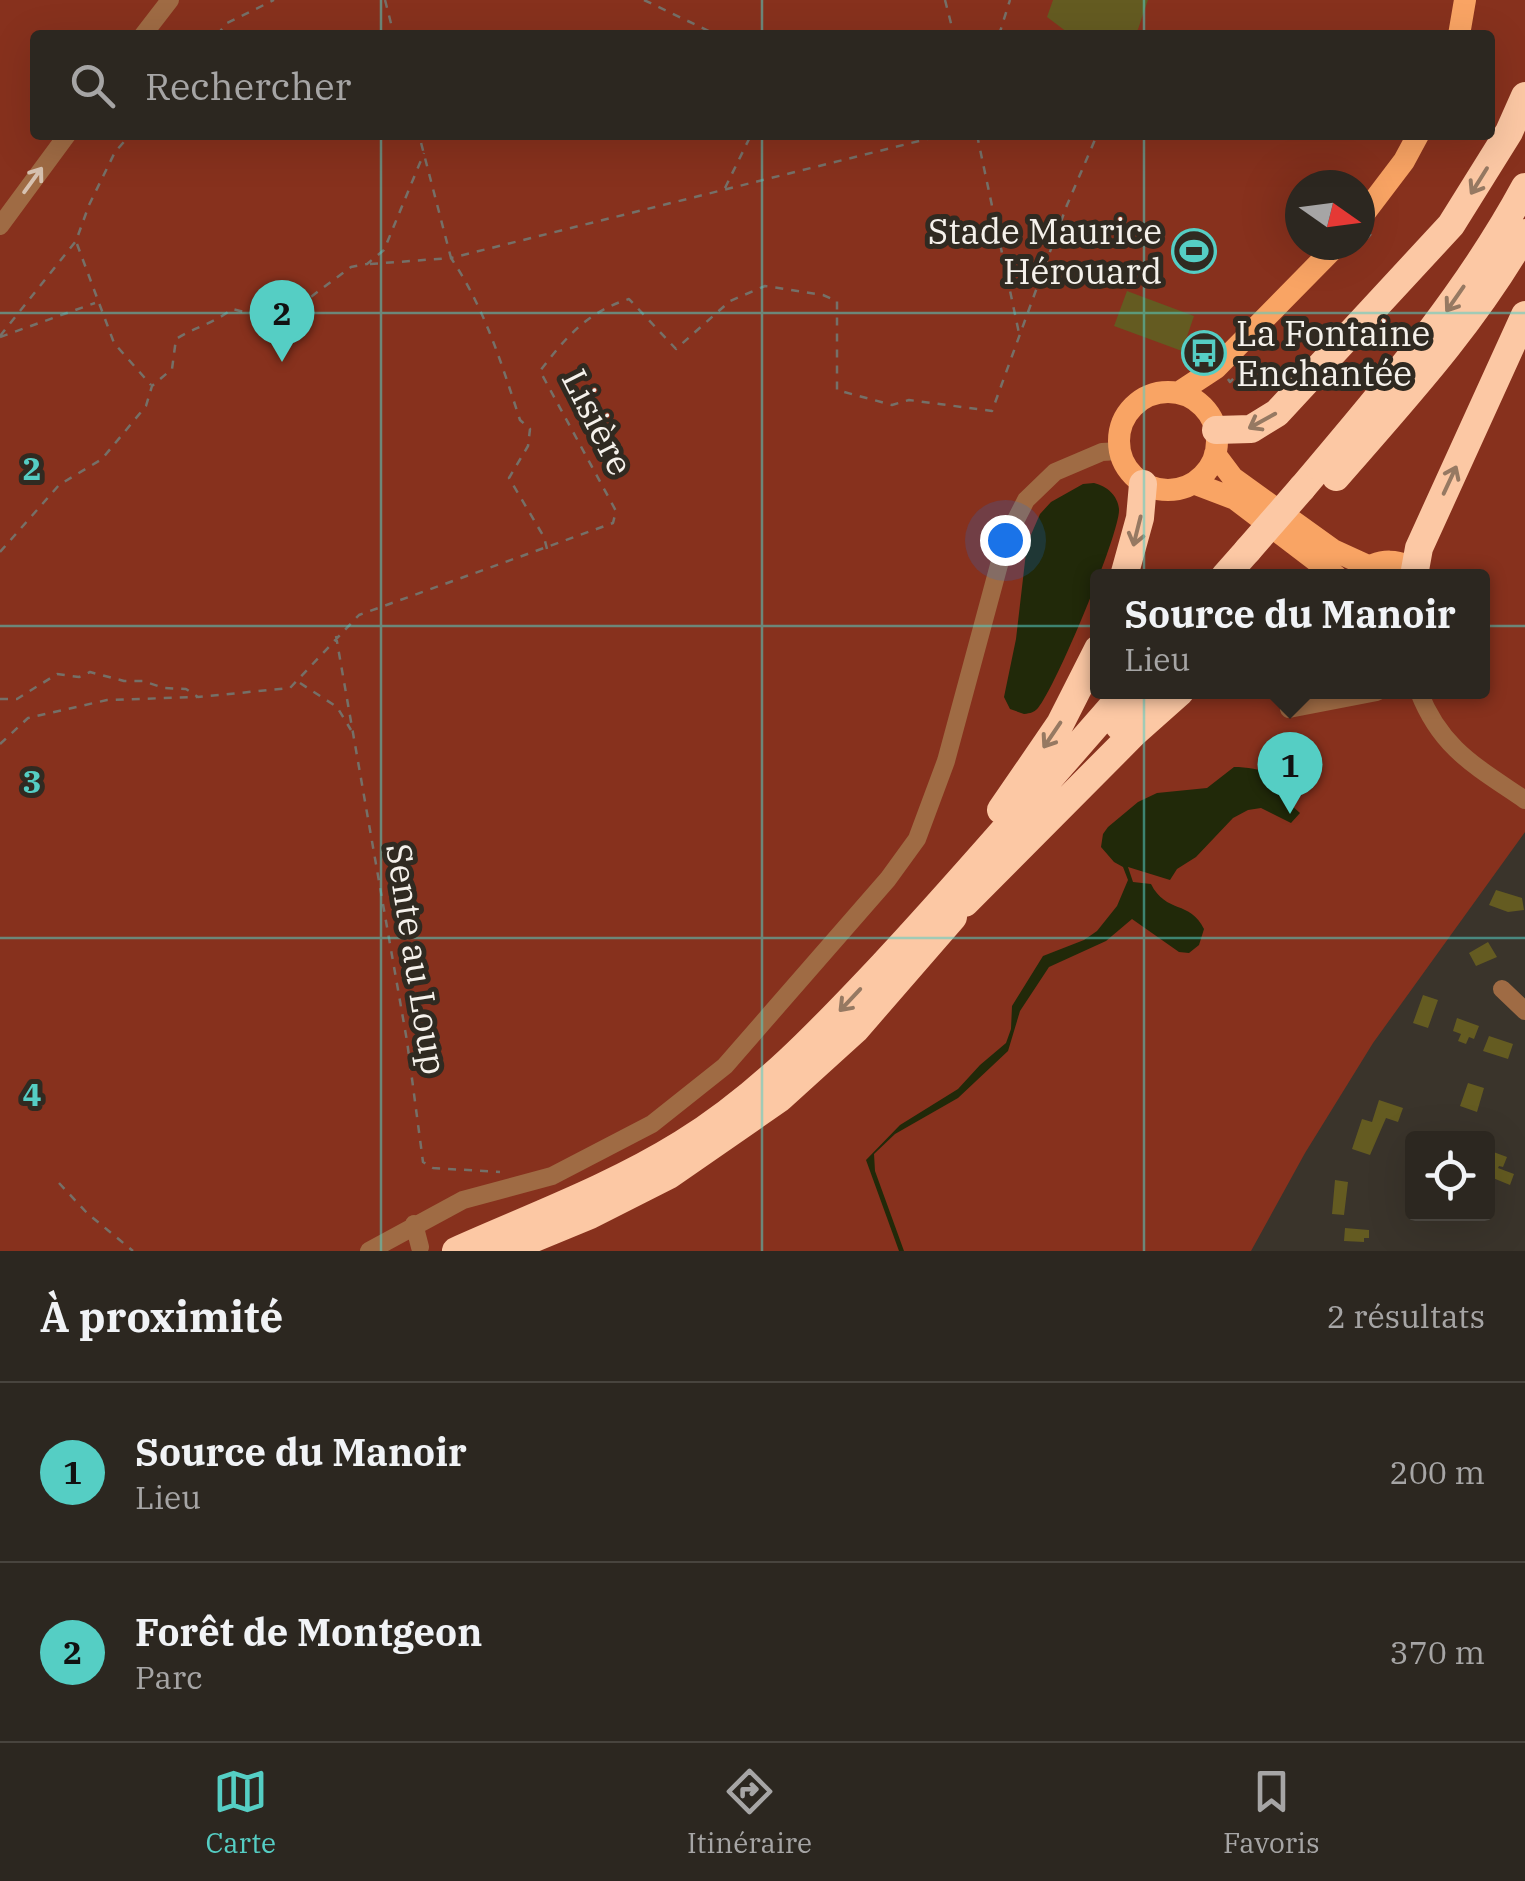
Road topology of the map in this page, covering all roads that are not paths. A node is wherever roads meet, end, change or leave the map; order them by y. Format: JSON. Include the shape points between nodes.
{"nodes":[{"id":1,"x":170,"y":0,"type":"edge"},
{"id":2,"x":1466,"y":0,"type":"edge"},
{"id":3,"x":147,"y":30,"type":"edge"},
{"id":4,"x":1459,"y":30,"type":"edge"},
{"id":5,"x":1525,"y":96,"type":"edge"},
{"id":6,"x":63,"y":140,"type":"edge"},
{"id":7,"x":1415,"y":140,"type":"edge"},
{"id":8,"x":1525,"y":187,"type":"edge"},
{"id":9,"x":1375,"y":199,"type":"edge"},
{"id":10,"x":0,"y":226,"type":"edge"},
{"id":11,"x":1525,"y":233,"type":"edge"},
{"id":12,"x":1322,"y":260,"type":"edge"},
{"id":13,"x":1525,"y":315,"type":"edge"},
{"id":14,"x":1216,"y":368,"type":"junction"},
{"id":15,"x":1178,"y":393,"type":"junction"},
{"id":16,"x":1213,"y":432,"type":"junction"},
{"id":17,"x":1120,"y":451,"type":"junction"},
{"id":18,"x":1143,"y":484,"type":"junction"},
{"id":19,"x":1193,"y":484,"type":"junction"},
{"id":20,"x":1309,"y":494,"type":"junction"},
{"id":21,"x":1253,"y":562,"type":"edge"},
{"id":22,"x":1126,"y":569,"type":"edge"},
{"id":23,"x":1327,"y":569,"type":"edge"},
{"id":24,"x":1359,"y":569,"type":"edge"},
{"id":25,"x":1368,"y":569,"type":"edge"},
{"id":26,"x":1409,"y":569,"type":"edge"},
{"id":27,"x":1418,"y":569,"type":"edge"},
{"id":28,"x":1090,"y":665,"type":"edge"},
{"id":29,"x":1118,"y":699,"type":"edge"},
{"id":30,"x":1143,"y":699,"type":"edge"},
{"id":31,"x":1172,"y":699,"type":"edge"},
{"id":32,"x":1341,"y":699,"type":"edge"},
{"id":33,"x":1422,"y":699,"type":"edge"},
{"id":34,"x":1289,"y":709,"type":"dead end"},
{"id":35,"x":1525,"y":800,"type":"edge"},
{"id":36,"x":965,"y":902,"type":"junction"},
{"id":37,"x":926,"y":919,"type":"junction"},
{"id":38,"x":1502,"y":989,"type":"dead end"},
{"id":39,"x":1525,"y":1011,"type":"edge"},
{"id":40,"x":414,"y":1224,"type":"junction"},
{"id":41,"x":420,"y":1247,"type":"dead end"},
{"id":42,"x":369,"y":1251,"type":"edge"},
{"id":43,"x":456,"y":1251,"type":"edge"},
{"id":44,"x":503,"y":1251,"type":"edge"}],
"edges":[{"from":1,"to":3,"type":"street"},
{"from":2,"to":4,"type":"main road"},
{"from":5,"to":16,"type":"highway","one_way":true,"via":[[1439,239],[1277,413],[1251,429]]},
{"from":10,"to":6,"type":"street","one_way":true},
{"from":7,"to":9,"type":"main road"},
{"from":8,"to":20,"type":"highway","one_way":true,"via":[[1425,342]]},
{"from":11,"to":20,"type":"highway","via":[[1450,344]]},
{"from":12,"to":14,"type":"main road"},
{"from":27,"to":13,"type":"highway","one_way":true,"via":[[1418,548]]},
{"from":14,"to":15,"type":"main road"},
{"from":14,"to":16,"type":"main road"},
{"from":15,"to":16,"type":"main road","via":[[1190,397]]},
{"from":15,"to":17,"type":"main road","via":[[1146,396],[1133,406],[1119,434]]},
{"from":16,"to":19,"type":"main road","via":[[1202,476]]},
{"from":16,"to":24,"type":"main road","via":[[1232,478]]},
{"from":17,"to":18,"type":"main road"},
{"from":17,"to":40,"type":"street","via":[[1056,472],[1026,500],[1006,539],[946,761],[916,839],[725,1066],[652,1124],[552,1176],[462,1200]]},
{"from":18,"to":19,"type":"main road","via":[[1168,490]]},
{"from":18,"to":22,"type":"highway","one_way":true},
{"from":19,"to":23,"type":"main road","via":[[1236,499]]},
{"from":20,"to":21,"type":"highway","bridge":true},
{"from":25,"to":26,"type":"main road","via":[[1392,561]]},
{"from":28,"to":37,"type":"highway","one_way":true,"via":[[1060,724]]},
{"from":29,"to":37,"type":"highway"},
{"from":30,"to":36,"type":"highway"},
{"from":31,"to":36,"type":"highway"},
{"from":32,"to":34,"type":"street"},
{"from":33,"to":35,"type":"street","via":[[1450,747]]},
{"from":36,"to":44,"type":"highway","via":[[855,1030],[780,1098],[669,1175]]},
{"from":37,"to":43,"type":"highway","one_way":true,"via":[[805,1048],[728,1112],[615,1180]]},
{"from":38,"to":39,"type":"street"},
{"from":40,"to":41,"type":"street"},
{"from":40,"to":42,"type":"street"}]}
